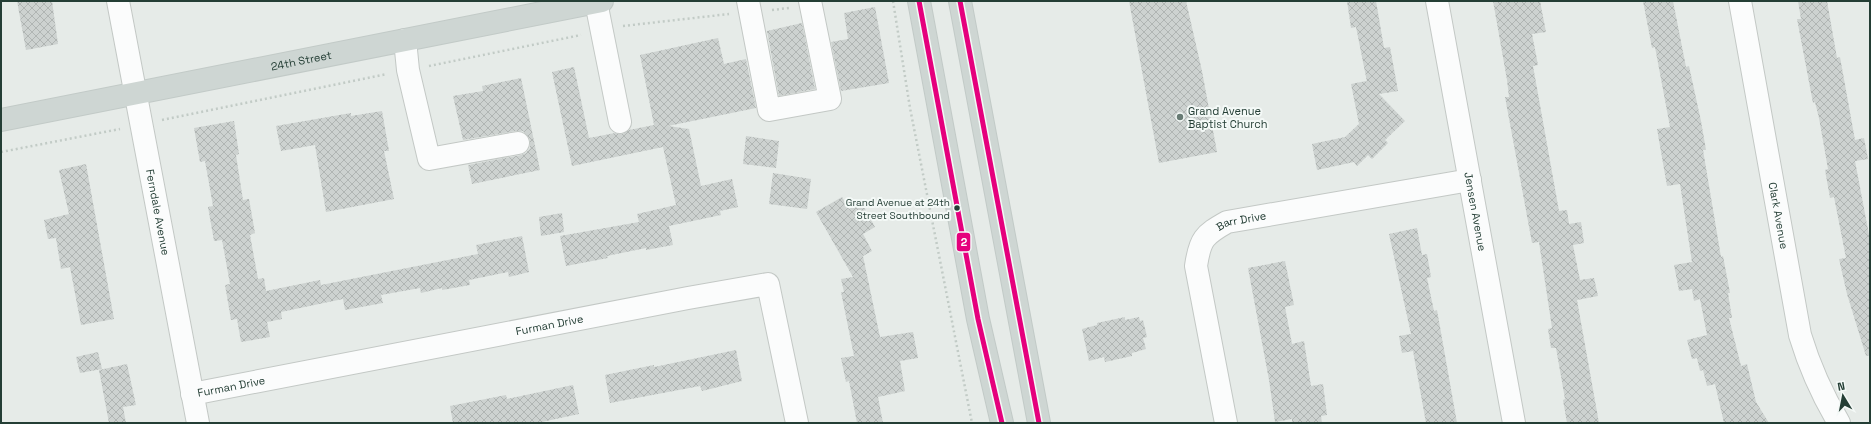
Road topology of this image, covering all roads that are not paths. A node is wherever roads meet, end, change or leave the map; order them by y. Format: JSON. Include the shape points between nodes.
{"nodes":[{"id":1,"x":118,"y":1,"type":"edge"},
{"id":2,"x":748,"y":1,"type":"edge"},
{"id":3,"x":810,"y":1,"type":"edge"},
{"id":4,"x":919,"y":1,"type":"edge"},
{"id":5,"x":960,"y":1,"type":"edge"},
{"id":6,"x":1437,"y":1,"type":"edge"},
{"id":7,"x":1740,"y":1,"type":"edge"},
{"id":8,"x":599,"y":2,"type":"edge"},
{"id":9,"x":552,"y":6,"type":"edge"},
{"id":10,"x":405,"y":40,"type":"junction"},
{"id":11,"x":136,"y":92,"type":"junction"},
{"id":12,"x":1,"y":120,"type":"edge"},
{"id":13,"x":620,"y":122,"type":"dead end"},
{"id":14,"x":518,"y":143,"type":"dead end"},
{"id":15,"x":1470,"y":180,"type":"junction"},
{"id":16,"x":192,"y":394,"type":"junction"},
{"id":17,"x":198,"y":423,"type":"edge"},
{"id":18,"x":797,"y":423,"type":"edge"},
{"id":19,"x":1002,"y":423,"type":"edge"},
{"id":20,"x":1038,"y":423,"type":"edge"},
{"id":21,"x":1226,"y":423,"type":"edge"},
{"id":22,"x":1514,"y":423,"type":"edge"},
{"id":23,"x":1839,"y":423,"type":"edge"}],
"edges":[{"from":1,"to":11,"type":"street","name":"Ferndale Avenue"},
{"from":2,"to":3,"type":"street","via":[[769,110],[830,99]]},
{"from":4,"to":19,"type":"main road","via":[[978,318]]},
{"from":5,"to":20,"type":"main road"},
{"from":6,"to":15,"type":"street","name":"Jensen Avenue"},
{"from":7,"to":23,"type":"street","name":"Clark Avenue","via":[[1800,335],[1810,368]]},
{"from":8,"to":9,"type":"main road","name":"24th Street"},
{"from":8,"to":13,"type":"street"},
{"from":9,"to":10,"type":"main road","name":"24th Street"},
{"from":10,"to":11,"type":"main road","name":"24th Street"},
{"from":10,"to":14,"type":"street","via":[[408,70],[429,159]]},
{"from":11,"to":12,"type":"main road","name":"24th Street"},
{"from":11,"to":16,"type":"street","name":"Ferndale Avenue"},
{"from":15,"to":21,"type":"street","name":"Barr Drive","via":[[1227,222],[1210,231],[1199,246],[1196,266]]},
{"from":15,"to":22,"type":"street","name":"Jensen Avenue"},
{"from":16,"to":17,"type":"street","name":"Ferndale Avenue"},
{"from":16,"to":18,"type":"street","name":"Furman Drive","via":[[768,284]]}]}
